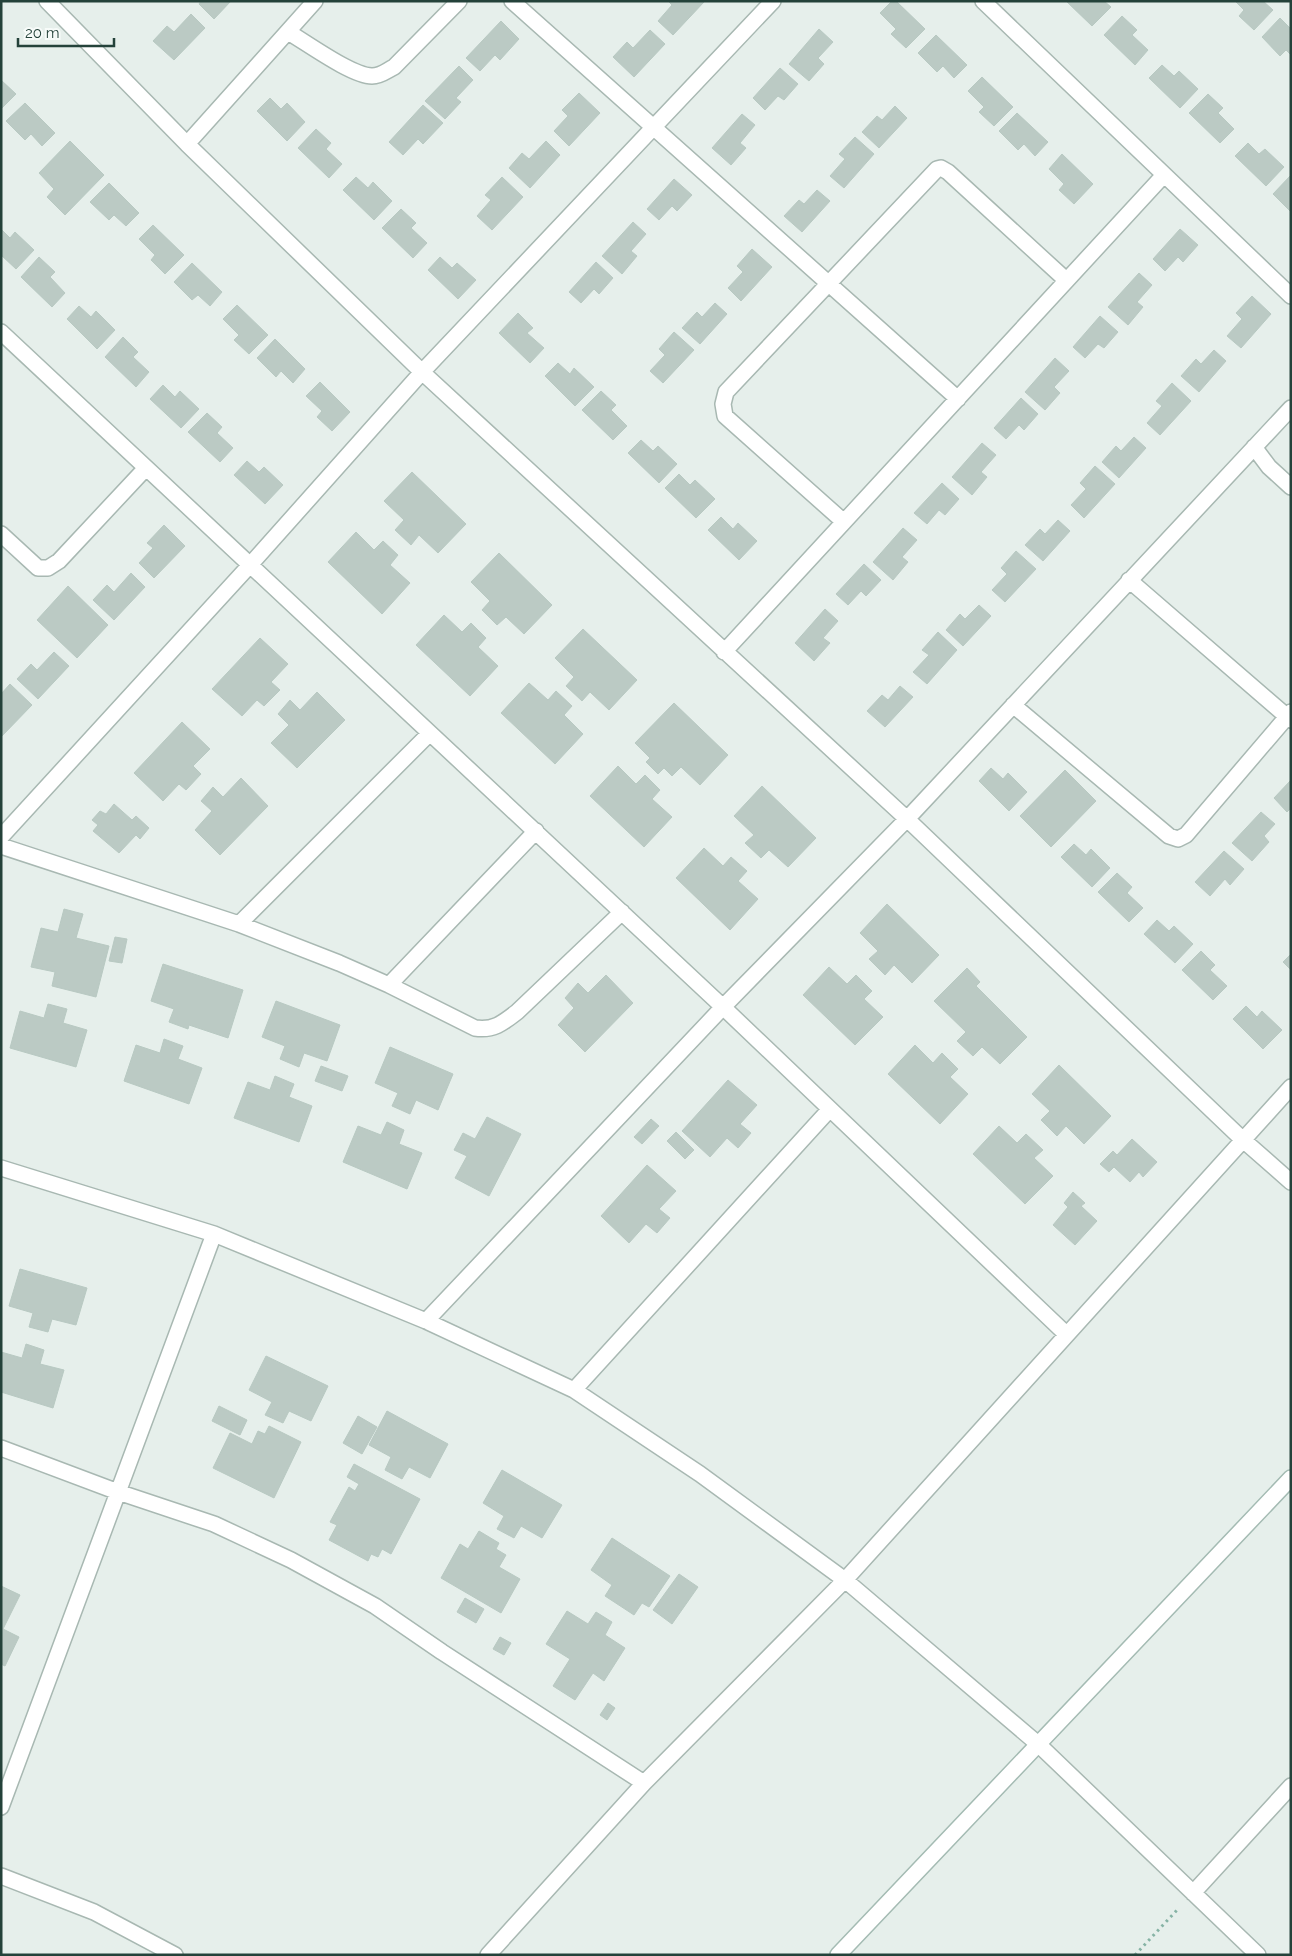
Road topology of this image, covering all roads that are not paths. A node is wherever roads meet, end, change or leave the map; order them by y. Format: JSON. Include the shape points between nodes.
{"nodes":[{"id":1,"x":47,"y":1,"type":"edge"},
{"id":2,"x":315,"y":1,"type":"edge"},
{"id":3,"x":459,"y":1,"type":"edge"},
{"id":4,"x":512,"y":1,"type":"edge"},
{"id":5,"x":773,"y":1,"type":"edge"},
{"id":6,"x":983,"y":1,"type":"edge"},
{"id":7,"x":288,"y":32,"type":"junction"},
{"id":8,"x":654,"y":127,"type":"junction"},
{"id":9,"x":186,"y":144,"type":"junction"},
{"id":10,"x":1164,"y":176,"type":"junction"},
{"id":11,"x":1066,"y":280,"type":"junction"},
{"id":12,"x":829,"y":285,"type":"junction"},
{"id":13,"x":1291,"y":296,"type":"edge"},
{"id":14,"x":1,"y":332,"type":"edge"},
{"id":15,"x":422,"y":372,"type":"junction"},
{"id":16,"x":958,"y":399,"type":"junction"},
{"id":17,"x":1291,"y":408,"type":"edge"},
{"id":18,"x":1254,"y":447,"type":"junction"},
{"id":19,"x":145,"y":468,"type":"junction"},
{"id":20,"x":1291,"y":487,"type":"edge"},
{"id":21,"x":844,"y":522,"type":"junction"},
{"id":22,"x":1,"y":534,"type":"edge"},
{"id":23,"x":250,"y":565,"type":"junction"},
{"id":24,"x":1130,"y":580,"type":"junction"},
{"id":25,"x":724,"y":652,"type":"junction"},
{"id":26,"x":1013,"y":705,"type":"junction"},
{"id":27,"x":1289,"y":716,"type":"edge"},
{"id":28,"x":430,"y":733,"type":"junction"},
{"id":29,"x":907,"y":819,"type":"junction"},
{"id":30,"x":536,"y":831,"type":"junction"},
{"id":31,"x":1,"y":837,"type":"edge"},
{"id":32,"x":1,"y":846,"type":"edge"},
{"id":33,"x":622,"y":912,"type":"junction"},
{"id":34,"x":239,"y":924,"type":"junction"},
{"id":35,"x":389,"y":985,"type":"junction"},
{"id":36,"x":723,"y":1007,"type":"junction"},
{"id":37,"x":1291,"y":1087,"type":"edge"},
{"id":38,"x":830,"y":1109,"type":"junction"},
{"id":39,"x":1242,"y":1139,"type":"junction"},
{"id":40,"x":1,"y":1168,"type":"edge"},
{"id":41,"x":1291,"y":1182,"type":"edge"},
{"id":42,"x":214,"y":1234,"type":"junction"},
{"id":43,"x":426,"y":1321,"type":"junction"},
{"id":44,"x":1066,"y":1334,"type":"junction"},
{"id":45,"x":574,"y":1390,"type":"junction"},
{"id":46,"x":1,"y":1448,"type":"edge"},
{"id":47,"x":1291,"y":1478,"type":"edge"},
{"id":48,"x":118,"y":1492,"type":"junction"},
{"id":49,"x":844,"y":1580,"type":"junction"},
{"id":50,"x":1038,"y":1744,"type":"junction"},
{"id":51,"x":644,"y":1783,"type":"junction"},
{"id":52,"x":1291,"y":1786,"type":"edge"},
{"id":53,"x":1,"y":1807,"type":"edge"},
{"id":54,"x":1,"y":1876,"type":"edge"},
{"id":55,"x":1193,"y":1893,"type":"junction"},
{"id":56,"x":175,"y":1955,"type":"edge"},
{"id":57,"x":488,"y":1955,"type":"edge"},
{"id":58,"x":838,"y":1955,"type":"edge"},
{"id":59,"x":1258,"y":1955,"type":"edge"}],
"edges":[{"from":1,"to":9,"type":"street"},
{"from":2,"to":7,"type":"street"},
{"from":3,"to":7,"type":"street","via":[[394,67],[382,75],[354,72]]},
{"from":4,"to":8,"type":"street"},
{"from":5,"to":8,"type":"street"},
{"from":6,"to":10,"type":"street"},
{"from":7,"to":9,"type":"street"},
{"from":8,"to":12,"type":"street"},
{"from":8,"to":15,"type":"street"},
{"from":9,"to":15,"type":"street"},
{"from":10,"to":11,"type":"street"},
{"from":10,"to":13,"type":"street"},
{"from":11,"to":12,"type":"street","via":[[941,168],[932,172]]},
{"from":11,"to":16,"type":"street"},
{"from":12,"to":16,"type":"street"},
{"from":12,"to":21,"type":"street","via":[[726,392],[723,409],[725,416]]},
{"from":14,"to":19,"type":"street"},
{"from":15,"to":23,"type":"street"},
{"from":15,"to":25,"type":"street"},
{"from":16,"to":21,"type":"street"},
{"from":17,"to":18,"type":"street"},
{"from":18,"to":20,"type":"street","via":[[1269,467]]},
{"from":18,"to":24,"type":"street"},
{"from":19,"to":22,"type":"street","via":[[51,567],[38,568]]},
{"from":19,"to":23,"type":"street"},
{"from":21,"to":25,"type":"street"},
{"from":23,"to":28,"type":"street"},
{"from":23,"to":31,"type":"street"},
{"from":24,"to":26,"type":"street"},
{"from":24,"to":27,"type":"street"},
{"from":25,"to":29,"type":"street"},
{"from":26,"to":27,"type":"street","via":[[1169,836],[1178,839],[1186,835]]},
{"from":26,"to":29,"type":"street"},
{"from":28,"to":30,"type":"street"},
{"from":28,"to":34,"type":"street"},
{"from":29,"to":36,"type":"street"},
{"from":29,"to":39,"type":"street"},
{"from":30,"to":33,"type":"street"},
{"from":30,"to":35,"type":"street"},
{"from":32,"to":34,"type":"street"},
{"from":33,"to":35,"type":"street","via":[[517,1012],[492,1028],[475,1028]]},
{"from":33,"to":36,"type":"street"},
{"from":34,"to":35,"type":"street"},
{"from":36,"to":38,"type":"street"},
{"from":36,"to":43,"type":"street"},
{"from":37,"to":39,"type":"street"},
{"from":38,"to":44,"type":"street"},
{"from":38,"to":45,"type":"street"},
{"from":39,"to":41,"type":"street"},
{"from":39,"to":44,"type":"street"},
{"from":40,"to":42,"type":"street"},
{"from":42,"to":43,"type":"street"},
{"from":42,"to":48,"type":"street"},
{"from":43,"to":45,"type":"street"},
{"from":44,"to":49,"type":"street"},
{"from":45,"to":49,"type":"street","via":[[700,1474]]},
{"from":46,"to":48,"type":"street"},
{"from":47,"to":50,"type":"street"},
{"from":48,"to":51,"type":"street","via":[[214,1524],[291,1560],[375,1606]]},
{"from":48,"to":53,"type":"street"},
{"from":49,"to":50,"type":"street"},
{"from":49,"to":51,"type":"street"},
{"from":50,"to":55,"type":"street"},
{"from":50,"to":58,"type":"street"},
{"from":51,"to":57,"type":"street"},
{"from":52,"to":55,"type":"street"},
{"from":54,"to":56,"type":"street","via":[[94,1912]]},
{"from":55,"to":59,"type":"street"}]}
